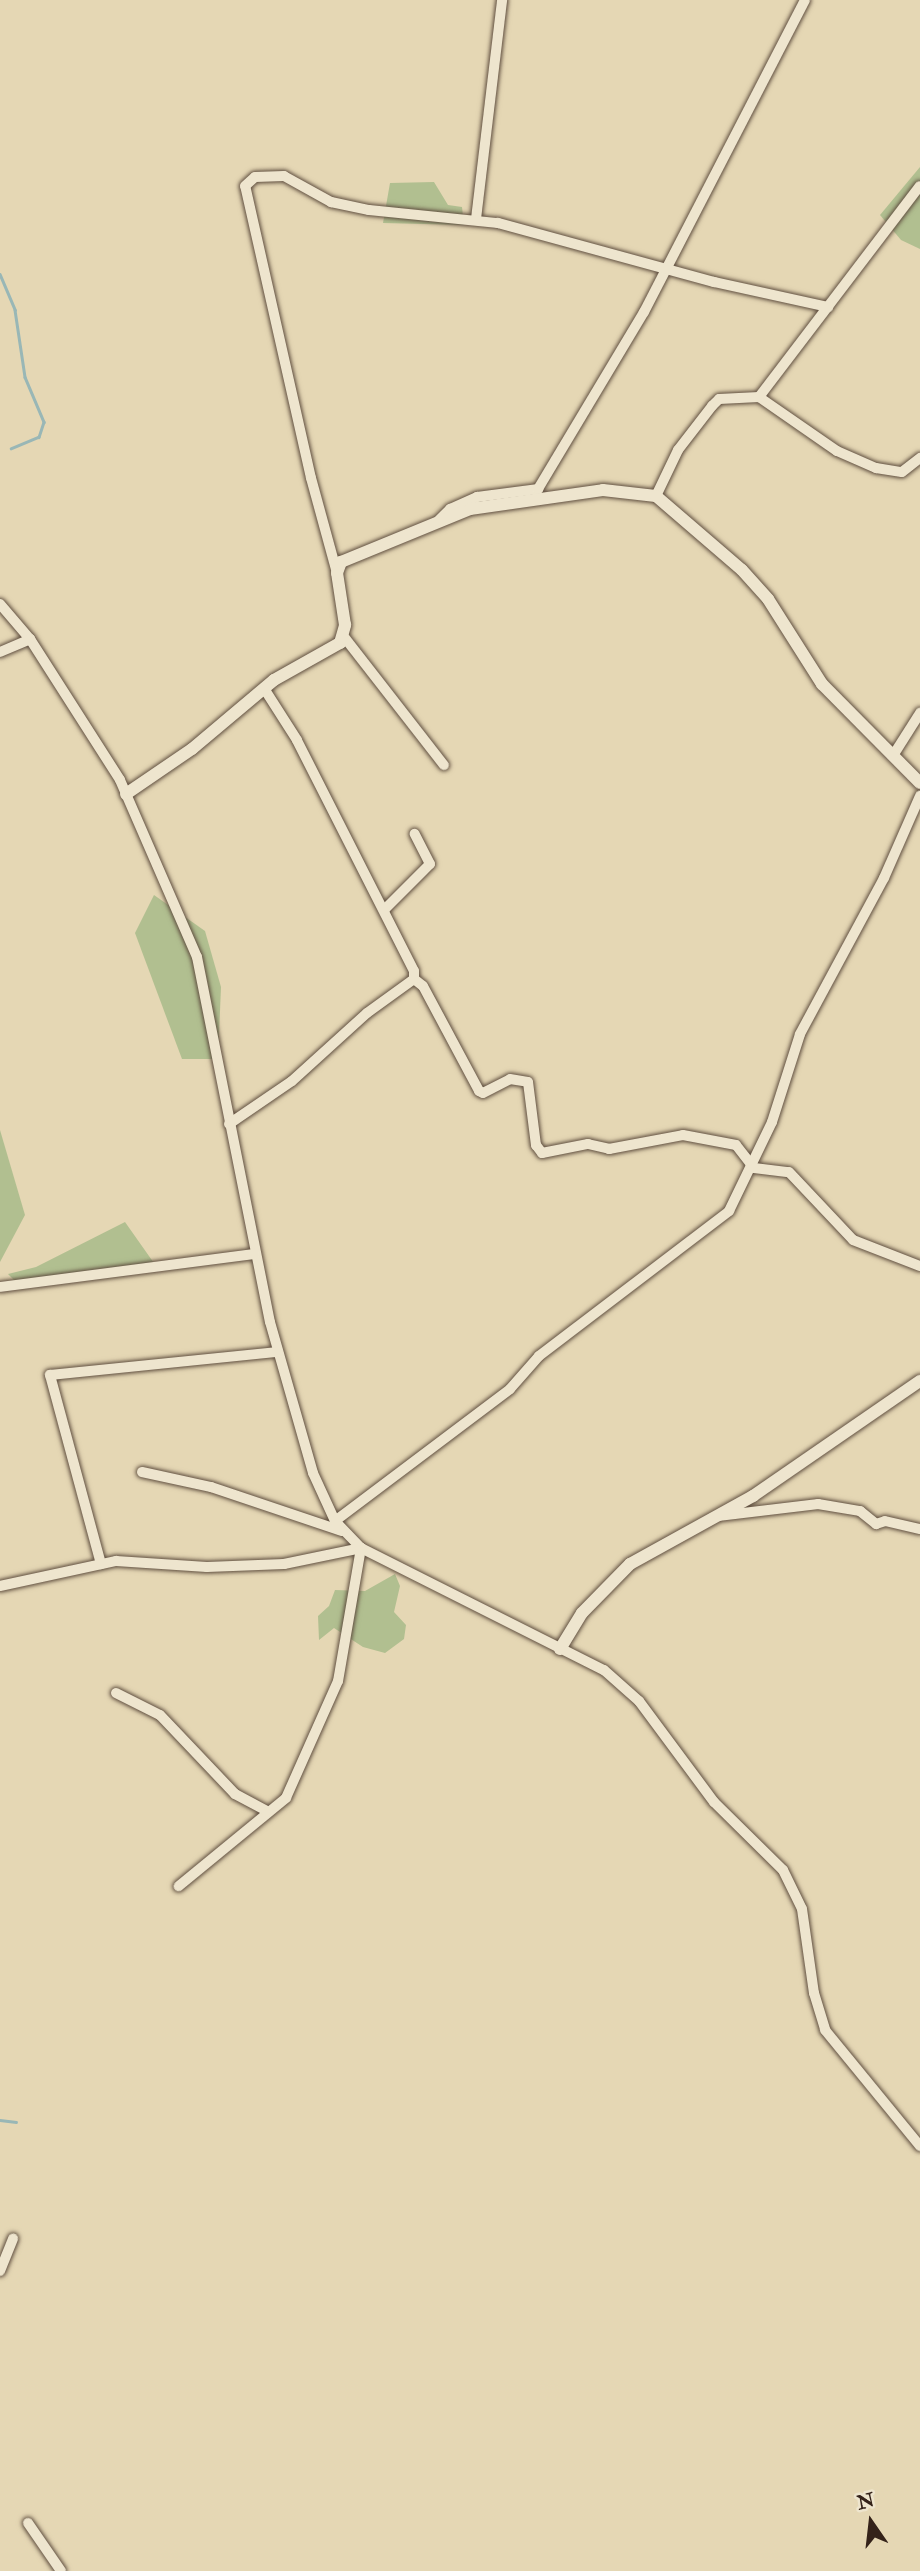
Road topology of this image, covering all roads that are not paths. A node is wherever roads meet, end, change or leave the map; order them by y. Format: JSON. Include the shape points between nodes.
{"nodes":[{"id":1,"x":502,"y":0,"type":"edge"},
{"id":2,"x":805,"y":0,"type":"edge"},
{"id":3,"x":920,"y":186,"type":"edge"},
{"id":4,"x":477,"y":219,"type":"junction"},
{"id":5,"x":666,"y":269,"type":"junction"},
{"id":6,"x":828,"y":307,"type":"junction"},
{"id":7,"x":759,"y":397,"type":"junction"},
{"id":8,"x":920,"y":458,"type":"edge"},
{"id":9,"x":656,"y":496,"type":"junction"},
{"id":10,"x":439,"y":520,"type":"junction"},
{"id":11,"x":338,"y":573,"type":"junction"},
{"id":12,"x":0,"y":604,"type":"edge"},
{"id":13,"x":345,"y":638,"type":"junction"},
{"id":14,"x":30,"y":639,"type":"junction"},
{"id":15,"x":0,"y":652,"type":"edge"},
{"id":16,"x":265,"y":690,"type":"junction"},
{"id":17,"x":920,"y":713,"type":"edge"},
{"id":18,"x":894,"y":754,"type":"junction"},
{"id":19,"x":444,"y":765,"type":"dead end"},
{"id":20,"x":920,"y":783,"type":"edge"},
{"id":21,"x":126,"y":794,"type":"junction"},
{"id":22,"x":920,"y":796,"type":"edge"},
{"id":23,"x":415,"y":834,"type":"dead end"},
{"id":24,"x":384,"y":910,"type":"junction"},
{"id":25,"x":414,"y":979,"type":"junction"},
{"id":26,"x":229,"y":1124,"type":"junction"},
{"id":27,"x":749,"y":1164,"type":"junction"},
{"id":28,"x":255,"y":1254,"type":"junction"},
{"id":29,"x":920,"y":1266,"type":"edge"},
{"id":30,"x":0,"y":1287,"type":"edge"},
{"id":31,"x":278,"y":1352,"type":"junction"},
{"id":32,"x":920,"y":1381,"type":"edge"},
{"id":33,"x":142,"y":1472,"type":"dead end"},
{"id":34,"x":714,"y":1516,"type":"junction"},
{"id":35,"x":335,"y":1521,"type":"junction"},
{"id":36,"x":920,"y":1529,"type":"edge"},
{"id":37,"x":345,"y":1532,"type":"junction"},
{"id":38,"x":361,"y":1548,"type":"junction"},
{"id":39,"x":101,"y":1564,"type":"junction"},
{"id":40,"x":0,"y":1586,"type":"edge"},
{"id":41,"x":560,"y":1649,"type":"junction"},
{"id":42,"x":116,"y":1693,"type":"dead end"},
{"id":43,"x":269,"y":1812,"type":"junction"},
{"id":44,"x":179,"y":1886,"type":"dead end"},
{"id":45,"x":920,"y":2146,"type":"edge"},
{"id":46,"x":13,"y":2239,"type":"dead end"},
{"id":47,"x":0,"y":2271,"type":"edge"},
{"id":48,"x":28,"y":2523,"type":"dead end"},
{"id":49,"x":61,"y":2571,"type":"edge"}],
"edges":[{"from":1,"to":4,"type":"street"},
{"from":2,"to":5,"type":"street"},
{"from":3,"to":6,"type":"street"},
{"from":4,"to":5,"type":"street"},
{"from":4,"to":11,"type":"street","via":[[358,208],[331,202],[274,174],[256,177],[245,187],[311,478]]},
{"from":5,"to":6,"type":"street"},
{"from":5,"to":10,"type":"street","via":[[538,489],[477,498],[450,509]]},
{"from":6,"to":7,"type":"street"},
{"from":7,"to":8,"type":"street","via":[[837,451],[876,468],[902,472]]},
{"from":7,"to":9,"type":"street","via":[[719,399],[678,450]]},
{"from":9,"to":10,"type":"street","via":[[603,490],[490,505]]},
{"from":9,"to":18,"type":"street","via":[[761,590],[811,671]]},
{"from":10,"to":11,"type":"street","via":[[355,554],[341,562]]},
{"from":11,"to":13,"type":"street"},
{"from":12,"to":14,"type":"street"},
{"from":13,"to":16,"type":"street"},
{"from":13,"to":19,"type":"street"},
{"from":14,"to":15,"type":"street"},
{"from":14,"to":21,"type":"street","via":[[104,751]]},
{"from":16,"to":21,"type":"street"},
{"from":16,"to":24,"type":"street","via":[[298,740]]},
{"from":17,"to":18,"type":"street"},
{"from":18,"to":20,"type":"street"},
{"from":21,"to":26,"type":"street","via":[[197,957]]},
{"from":22,"to":27,"type":"street","via":[[884,878],[800,1034],[780,1100]]},
{"from":23,"to":24,"type":"street","via":[[430,864]]},
{"from":24,"to":25,"type":"street"},
{"from":25,"to":26,"type":"street","via":[[367,1013],[292,1081]]},
{"from":25,"to":27,"type":"street","via":[[423,985],[479,1091],[510,1079],[528,1082],[536,1145],[542,1153],[588,1144],[609,1149],[682,1135],[736,1145]]},
{"from":26,"to":28,"type":"street"},
{"from":27,"to":29,"type":"street","via":[[789,1172],[853,1240]]},
{"from":27,"to":35,"type":"street","via":[[729,1211],[539,1356],[510,1389]]},
{"from":28,"to":30,"type":"street"},
{"from":28,"to":31,"type":"street"},
{"from":31,"to":35,"type":"street","via":[[313,1473]]},
{"from":31,"to":39,"type":"street","via":[[50,1375]]},
{"from":32,"to":34,"type":"street","via":[[826,1448]]},
{"from":33,"to":37,"type":"street","via":[[211,1487]]},
{"from":34,"to":36,"type":"street","via":[[818,1504],[860,1511],[876,1524],[886,1521]]},
{"from":34,"to":41,"type":"street","via":[[630,1564],[582,1613]]},
{"from":35,"to":37,"type":"street"},
{"from":37,"to":38,"type":"street"},
{"from":38,"to":39,"type":"street","via":[[284,1564]]},
{"from":38,"to":41,"type":"street"},
{"from":38,"to":43,"type":"street","via":[[338,1681],[286,1798]]},
{"from":39,"to":40,"type":"street"},
{"from":41,"to":45,"type":"street","via":[[604,1671],[628,1690],[714,1802],[783,1870],[802,1909],[814,1993],[825,2029]]},
{"from":42,"to":43,"type":"street","via":[[160,1715],[235,1794]]},
{"from":43,"to":44,"type":"street"},
{"from":46,"to":47,"type":"street"},
{"from":48,"to":49,"type":"street"}]}
